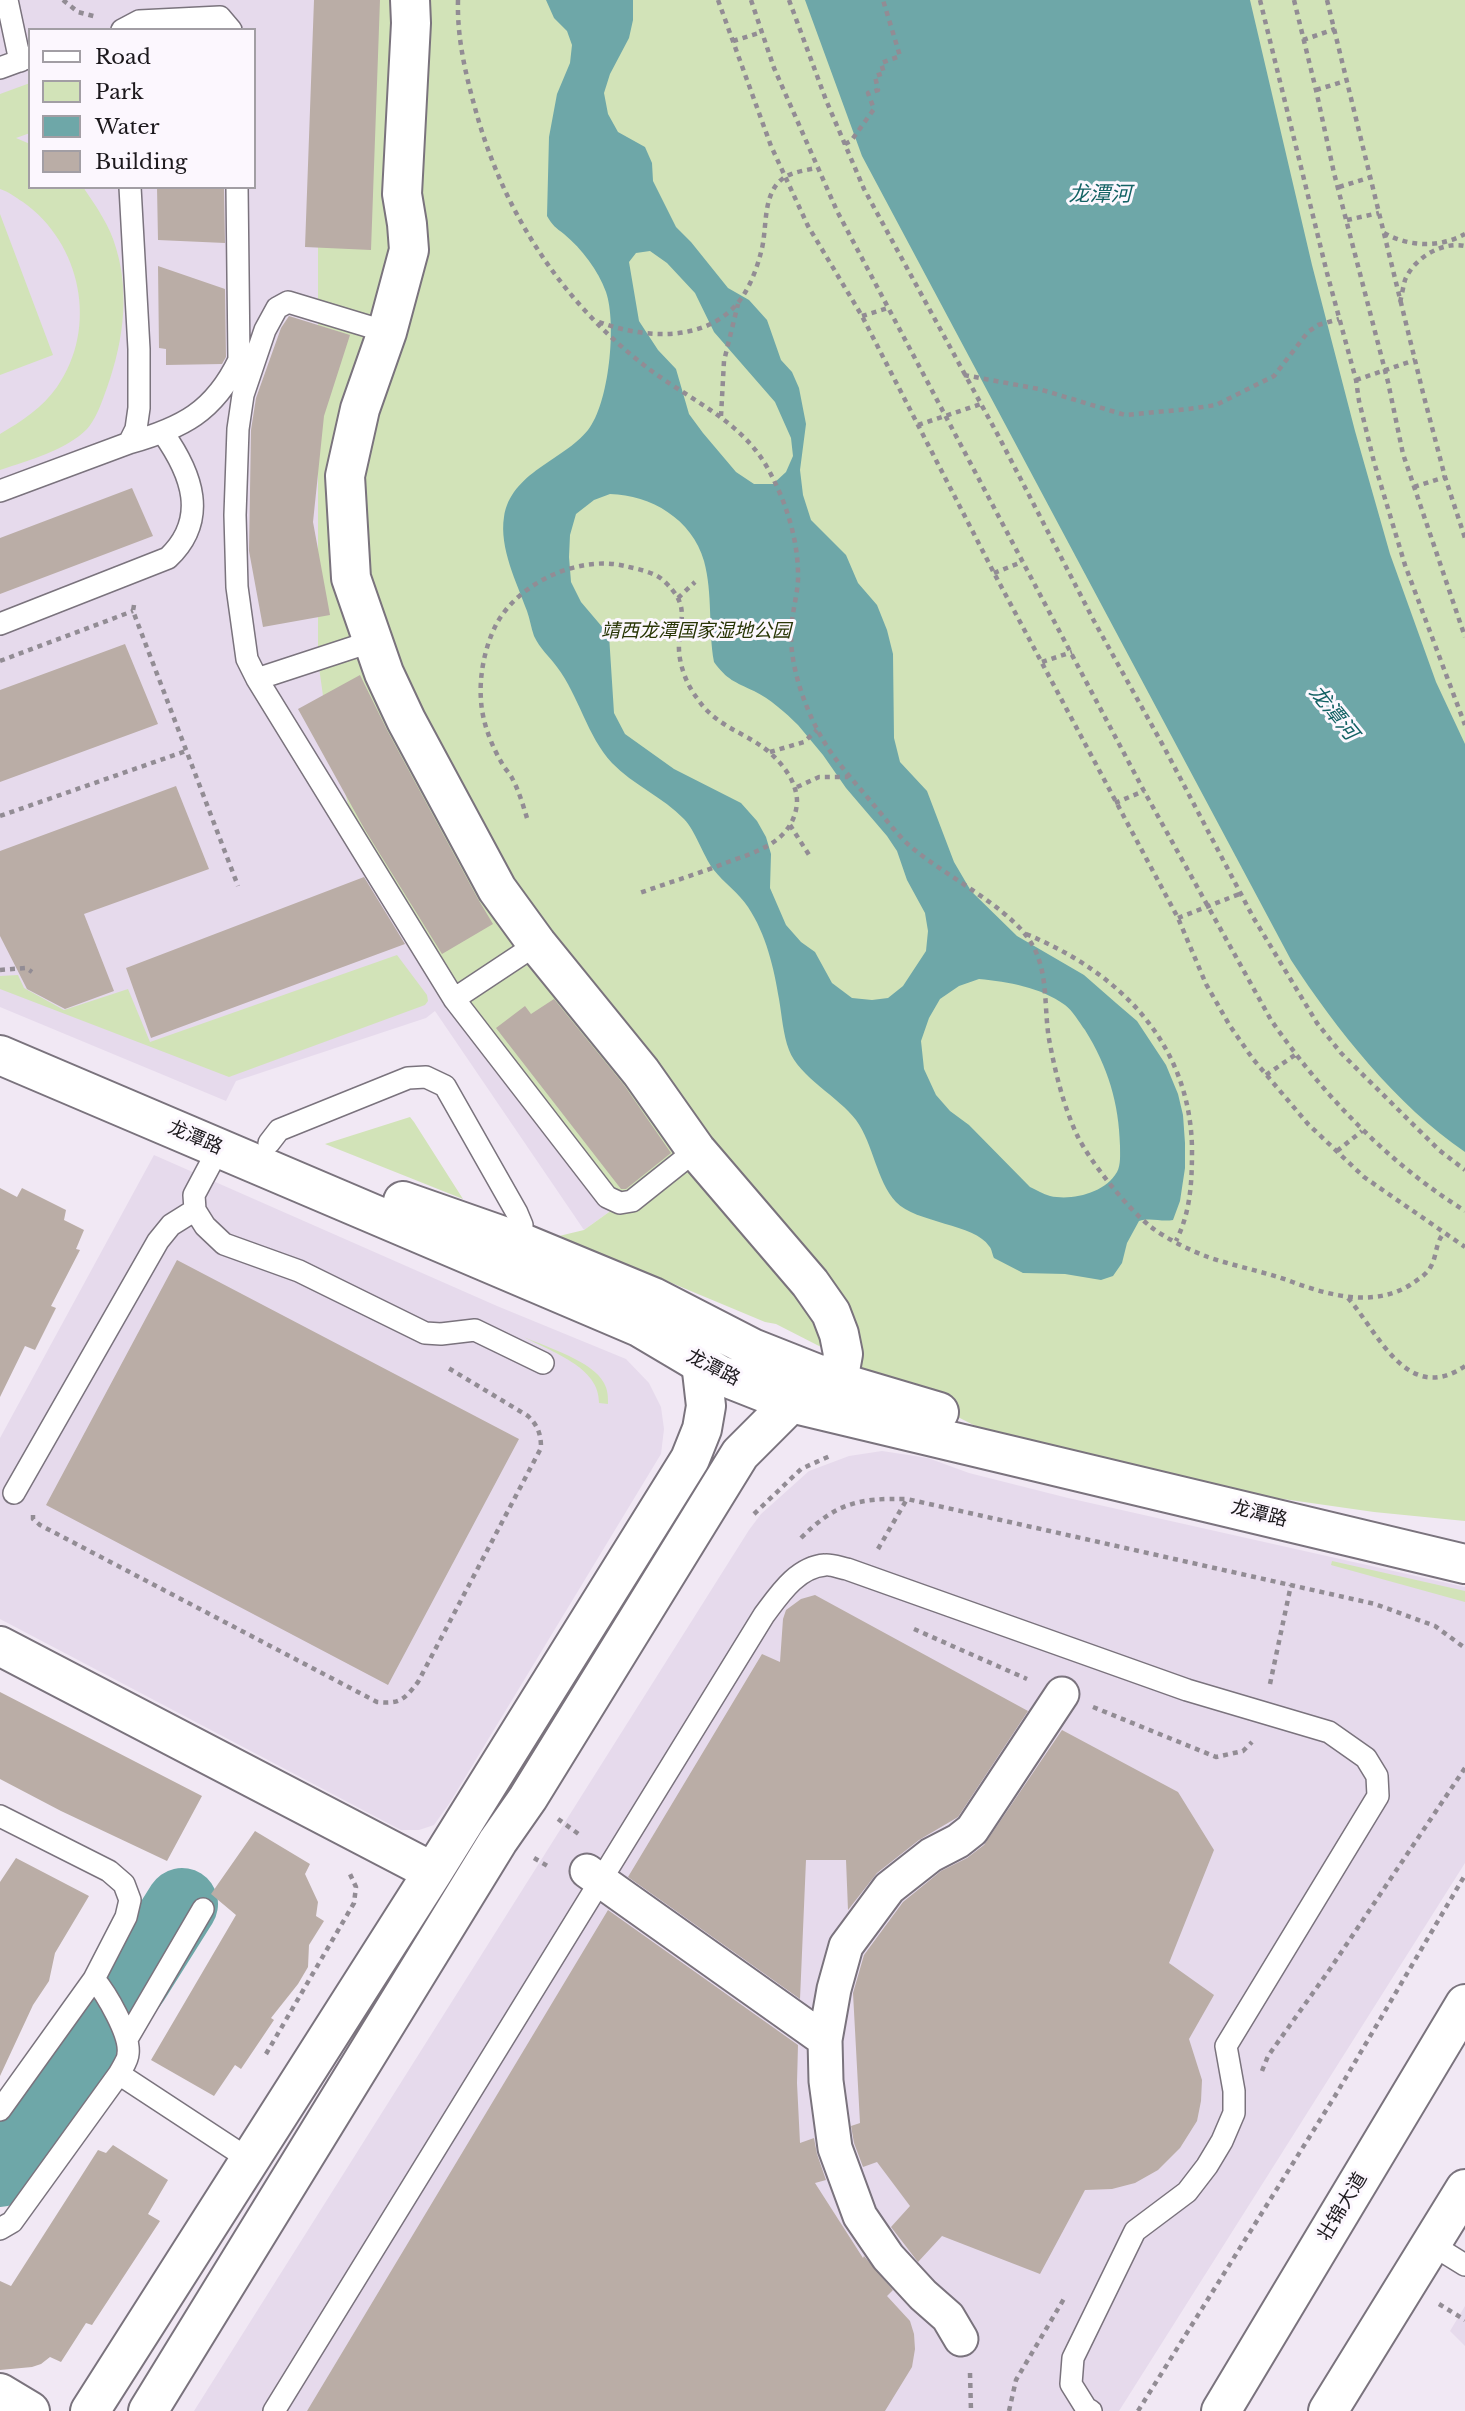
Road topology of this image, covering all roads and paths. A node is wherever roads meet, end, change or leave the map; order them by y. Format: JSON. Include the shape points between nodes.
{"nodes":[{"id":1,"x":7,"y":0,"type":"edge"},
{"id":2,"x":410,"y":0,"type":"edge"},
{"id":3,"x":458,"y":0,"type":"edge"},
{"id":4,"x":718,"y":0,"type":"edge"},
{"id":5,"x":751,"y":0,"type":"edge"},
{"id":6,"x":789,"y":0,"type":"edge"},
{"id":7,"x":883,"y":0,"type":"edge"},
{"id":8,"x":1260,"y":0,"type":"edge"},
{"id":9,"x":1294,"y":0,"type":"edge"},
{"id":10,"x":1327,"y":0,"type":"edge"},
{"id":11,"x":126,"y":28,"type":"edge"},
{"id":12,"x":229,"y":28,"type":"edge"},
{"id":13,"x":1335,"y":29,"type":"junction"},
{"id":14,"x":762,"y":32,"type":"junction"},
{"id":15,"x":1303,"y":40,"type":"junction"},
{"id":16,"x":733,"y":41,"type":"junction"},
{"id":17,"x":16,"y":62,"type":"edge"},
{"id":18,"x":1348,"y":80,"type":"junction"},
{"id":19,"x":1316,"y":90,"type":"junction"},
{"id":20,"x":845,"y":144,"type":"junction"},
{"id":21,"x":816,"y":168,"type":"junction"},
{"id":22,"x":785,"y":177,"type":"junction"},
{"id":23,"x":1371,"y":177,"type":"junction"},
{"id":24,"x":1339,"y":187,"type":"junction"},
{"id":25,"x":130,"y":189,"type":"edge"},
{"id":26,"x":237,"y":189,"type":"edge"},
{"id":27,"x":1379,"y":213,"type":"junction"},
{"id":28,"x":1347,"y":220,"type":"junction"},
{"id":29,"x":1383,"y":233,"type":"junction"},
{"id":30,"x":1465,"y":234,"type":"edge"},
{"id":31,"x":1465,"y":246,"type":"edge"},
{"id":32,"x":738,"y":303,"type":"junction"},
{"id":33,"x":1400,"y":303,"type":"junction"},
{"id":34,"x":888,"y":308,"type":"junction"},
{"id":35,"x":862,"y":316,"type":"junction"},
{"id":36,"x":1339,"y":318,"type":"junction"},
{"id":37,"x":595,"y":320,"type":"junction"},
{"id":38,"x":387,"y":332,"type":"junction"},
{"id":39,"x":1415,"y":360,"type":"junction"},
{"id":40,"x":1384,"y":371,"type":"junction"},
{"id":41,"x":964,"y":375,"type":"junction"},
{"id":42,"x":1356,"y":380,"type":"junction"},
{"id":43,"x":981,"y":404,"type":"junction"},
{"id":44,"x":946,"y":414,"type":"junction"},
{"id":45,"x":721,"y":417,"type":"junction"},
{"id":46,"x":918,"y":425,"type":"junction"},
{"id":47,"x":163,"y":433,"type":"junction"},
{"id":48,"x":129,"y":443,"type":"junction"},
{"id":49,"x":1445,"y":477,"type":"junction"},
{"id":50,"x":1414,"y":488,"type":"junction"},
{"id":51,"x":0,"y":491,"type":"edge"},
{"id":52,"x":1465,"y":538,"type":"edge"},
{"id":53,"x":1022,"y":562,"type":"junction"},
{"id":54,"x":994,"y":573,"type":"junction"},
{"id":55,"x":695,"y":582,"type":"dead end"},
{"id":56,"x":678,"y":597,"type":"junction"},
{"id":57,"x":135,"y":599,"type":"dead end"},
{"id":58,"x":133,"y":611,"type":"junction"},
{"id":59,"x":0,"y":624,"type":"edge"},
{"id":60,"x":1465,"y":637,"type":"edge"},
{"id":61,"x":373,"y":641,"type":"junction"},
{"id":62,"x":1072,"y":652,"type":"junction"},
{"id":63,"x":0,"y":661,"type":"edge"},
{"id":64,"x":1042,"y":662,"type":"junction"},
{"id":65,"x":257,"y":679,"type":"junction"},
{"id":66,"x":1465,"y":725,"type":"edge"},
{"id":67,"x":817,"y":730,"type":"junction"},
{"id":68,"x":186,"y":751,"type":"junction"},
{"id":69,"x":769,"y":752,"type":"junction"},
{"id":70,"x":849,"y":777,"type":"junction"},
{"id":71,"x":797,"y":787,"type":"junction"},
{"id":72,"x":1144,"y":791,"type":"junction"},
{"id":73,"x":1115,"y":803,"type":"junction"},
{"id":74,"x":0,"y":816,"type":"edge"},
{"id":75,"x":527,"y":818,"type":"dead end"},
{"id":76,"x":790,"y":825,"type":"junction"},
{"id":77,"x":811,"y":858,"type":"dead end"},
{"id":78,"x":238,"y":886,"type":"dead end"},
{"id":79,"x":1242,"y":893,"type":"junction"},
{"id":80,"x":637,"y":894,"type":"dead end"},
{"id":81,"x":1208,"y":907,"type":"junction"},
{"id":82,"x":1178,"y":918,"type":"junction"},
{"id":83,"x":1025,"y":934,"type":"junction"},
{"id":84,"x":537,"y":944,"type":"junction"},
{"id":85,"x":0,"y":970,"type":"edge"},
{"id":86,"x":32,"y":972,"type":"dead end"},
{"id":87,"x":454,"y":999,"type":"junction"},
{"id":88,"x":0,"y":1031,"type":"edge"},
{"id":89,"x":0,"y":1055,"type":"edge"},
{"id":90,"x":1295,"y":1055,"type":"junction"},
{"id":91,"x":1266,"y":1075,"type":"junction"},
{"id":92,"x":1362,"y":1131,"type":"junction"},
{"id":93,"x":269,"y":1143,"type":"junction"},
{"id":94,"x":219,"y":1148,"type":"junction"},
{"id":95,"x":696,"y":1150,"type":"junction"},
{"id":96,"x":1337,"y":1151,"type":"junction"},
{"id":97,"x":1465,"y":1170,"type":"edge"},
{"id":98,"x":195,"y":1210,"type":"junction"},
{"id":99,"x":1465,"y":1211,"type":"edge"},
{"id":100,"x":1443,"y":1234,"type":"junction"},
{"id":101,"x":1176,"y":1241,"type":"junction"},
{"id":102,"x":520,"y":1242,"type":"junction"},
{"id":103,"x":1465,"y":1247,"type":"edge"},
{"id":104,"x":1348,"y":1297,"type":"junction"},
{"id":105,"x":696,"y":1320,"type":"junction"},
{"id":106,"x":542,"y":1363,"type":"dead end"},
{"id":107,"x":700,"y":1363,"type":"junction"},
{"id":108,"x":444,"y":1366,"type":"dead end"},
{"id":109,"x":1465,"y":1366,"type":"edge"},
{"id":110,"x":838,"y":1382,"type":"junction"},
{"id":111,"x":791,"y":1404,"type":"junction"},
{"id":112,"x":837,"y":1453,"type":"dead end"},
{"id":113,"x":14,"y":1493,"type":"dead end"},
{"id":114,"x":32,"y":1511,"type":"dead end"},
{"id":115,"x":749,"y":1521,"type":"dead end"},
{"id":116,"x":1465,"y":1538,"type":"edge"},
{"id":117,"x":797,"y":1542,"type":"dead end"},
{"id":118,"x":1465,"y":1564,"type":"edge"},
{"id":119,"x":0,"y":1646,"type":"edge"},
{"id":120,"x":1465,"y":1648,"type":"edge"},
{"id":121,"x":0,"y":1665,"type":"edge"},
{"id":122,"x":1062,"y":1694,"type":"dead end"},
{"id":123,"x":0,"y":1816,"type":"edge"},
{"id":124,"x":558,"y":1819,"type":"dead end"},
{"id":125,"x":552,"y":1829,"type":"dead end"},
{"id":126,"x":540,"y":1849,"type":"dead end"},
{"id":127,"x":534,"y":1858,"type":"dead end"},
{"id":128,"x":344,"y":1864,"type":"dead end"},
{"id":129,"x":1465,"y":1875,"type":"edge"},
{"id":130,"x":594,"y":1876,"type":"junction"},
{"id":131,"x":426,"y":1883,"type":"junction"},
{"id":132,"x":203,"y":1909,"type":"dead end"},
{"id":133,"x":99,"y":1985,"type":"junction"},
{"id":134,"x":1465,"y":2004,"type":"edge"},
{"id":135,"x":127,"y":2039,"type":"junction"},
{"id":136,"x":825,"y":2040,"type":"junction"},
{"id":137,"x":261,"y":2064,"type":"dead end"},
{"id":138,"x":119,"y":2074,"type":"junction"},
{"id":139,"x":0,"y":2110,"type":"edge"},
{"id":140,"x":250,"y":2160,"type":"junction"},
{"id":141,"x":1465,"y":2189,"type":"edge"},
{"id":142,"x":0,"y":2229,"type":"edge"},
{"id":143,"x":1431,"y":2244,"type":"junction"},
{"id":144,"x":1465,"y":2265,"type":"edge"},
{"id":145,"x":1439,"y":2304,"type":"dead end"},
{"id":146,"x":1465,"y":2319,"type":"edge"},
{"id":147,"x":961,"y":2339,"type":"dead end"},
{"id":148,"x":0,"y":2393,"type":"edge"},
{"id":149,"x":30,"y":2411,"type":"edge"},
{"id":150,"x":90,"y":2411,"type":"edge"},
{"id":151,"x":148,"y":2411,"type":"edge"},
{"id":152,"x":274,"y":2411,"type":"edge"},
{"id":153,"x":1091,"y":2411,"type":"edge"},
{"id":154,"x":1138,"y":2411,"type":"edge"},
{"id":155,"x":1221,"y":2411,"type":"edge"},
{"id":156,"x":1328,"y":2411,"type":"edge"}],
"edges":[{"from":1,"to":17,"type":"lane"},
{"from":2,"to":38,"type":"street","via":[[402,194],[409,250]]},
{"from":3,"to":37,"type":"path","via":[[464,72],[495,172],[529,238],[573,300]]},
{"from":4,"to":16,"type":"path"},
{"from":5,"to":14,"type":"path"},
{"from":6,"to":20,"type":"path"},
{"from":7,"to":20,"type":"path","via":[[900,56],[881,63],[884,73],[874,76],[878,90],[868,93],[874,109]]},
{"from":8,"to":36,"type":"path"},
{"from":9,"to":15,"type":"path"},
{"from":10,"to":13,"type":"path"},
{"from":11,"to":12,"type":"lane","via":[[139,21],[220,18]]},
{"from":13,"to":15,"type":"path"},
{"from":13,"to":18,"type":"path"},
{"from":14,"to":16,"type":"path"},
{"from":14,"to":21,"type":"path"},
{"from":15,"to":19,"type":"path"},
{"from":16,"to":22,"type":"path"},
{"from":18,"to":19,"type":"path"},
{"from":18,"to":23,"type":"path"},
{"from":19,"to":24,"type":"path"},
{"from":20,"to":41,"type":"path","via":[[864,189]]},
{"from":21,"to":22,"type":"path"},
{"from":21,"to":34,"type":"path"},
{"from":22,"to":32,"type":"path","via":[[772,194],[761,252]]},
{"from":22,"to":35,"type":"path","via":[[808,226]]},
{"from":23,"to":24,"type":"path"},
{"from":23,"to":27,"type":"path"},
{"from":24,"to":28,"type":"path"},
{"from":25,"to":48,"type":"lane","via":[[139,408]]},
{"from":26,"to":47,"type":"lane","via":[[239,360],[229,382],[210,402],[188,421]]},
{"from":27,"to":28,"type":"path"},
{"from":27,"to":29,"type":"path"},
{"from":28,"to":40,"type":"path"},
{"from":29,"to":30,"type":"path","via":[[1412,245]]},
{"from":29,"to":33,"type":"path"},
{"from":31,"to":33,"type":"path","via":[[1445,247],[1417,262],[1406,279]]},
{"from":32,"to":37,"type":"path","via":[[704,326],[663,335],[622,330]]},
{"from":32,"to":45,"type":"path","via":[[724,361]]},
{"from":33,"to":39,"type":"path"},
{"from":34,"to":35,"type":"path"},
{"from":34,"to":44,"type":"path"},
{"from":35,"to":46,"type":"path"},
{"from":36,"to":41,"type":"path","via":[[1308,332],[1274,376],[1216,405],[1177,411],[1125,415],[1039,389]]},
{"from":36,"to":42,"type":"path"},
{"from":37,"to":45,"type":"path","via":[[631,355]]},
{"from":38,"to":61,"type":"street","via":[[360,409],[345,476],[351,579]]},
{"from":38,"to":65,"type":"lane","via":[[288,302],[277,308],[265,330],[243,395],[236,471],[237,587],[247,659]]},
{"from":39,"to":40,"type":"path"},
{"from":39,"to":49,"type":"path"},
{"from":40,"to":42,"type":"path"},
{"from":40,"to":50,"type":"path"},
{"from":41,"to":43,"type":"path"},
{"from":42,"to":66,"type":"path","via":[[1374,462],[1405,565]]},
{"from":43,"to":44,"type":"path"},
{"from":43,"to":79,"type":"path"},
{"from":44,"to":46,"type":"path"},
{"from":44,"to":53,"type":"path"},
{"from":45,"to":67,"type":"path","via":[[760,454],[789,516],[798,580],[791,632],[794,665]]},
{"from":46,"to":54,"type":"path"},
{"from":47,"to":48,"type":"lane"},
{"from":47,"to":59,"type":"lane","via":[[187,476],[193,500],[191,526],[182,544],[168,558]]},
{"from":48,"to":51,"type":"lane"},
{"from":49,"to":50,"type":"path"},
{"from":49,"to":52,"type":"path"},
{"from":50,"to":60,"type":"path"},
{"from":53,"to":54,"type":"path"},
{"from":53,"to":62,"type":"path"},
{"from":54,"to":64,"type":"path"},
{"from":55,"to":56,"type":"path"},
{"from":56,"to":69,"type":"path","via":[[684,619],[679,645],[691,691],[725,727]]},
{"from":56,"to":75,"type":"path","via":[[662,579],[638,569],[582,565],[533,585],[497,623],[484,663],[481,702],[492,743],[512,777]]},
{"from":57,"to":58,"type":"path"},
{"from":58,"to":63,"type":"path"},
{"from":58,"to":68,"type":"path"},
{"from":61,"to":65,"type":"lane"},
{"from":61,"to":84,"type":"street","via":[[406,720],[476,851]]},
{"from":62,"to":64,"type":"path"},
{"from":62,"to":72,"type":"path"},
{"from":64,"to":73,"type":"path"},
{"from":65,"to":87,"type":"lane"},
{"from":67,"to":69,"type":"path","via":[[804,742]]},
{"from":67,"to":70,"type":"path"},
{"from":68,"to":74,"type":"path"},
{"from":68,"to":78,"type":"path"},
{"from":69,"to":71,"type":"path"},
{"from":70,"to":71,"type":"path","via":[[819,777]]},
{"from":70,"to":83,"type":"path","via":[[913,849]]},
{"from":71,"to":76,"type":"path","via":[[797,808]]},
{"from":72,"to":73,"type":"path"},
{"from":72,"to":81,"type":"path"},
{"from":73,"to":82,"type":"path"},
{"from":76,"to":77,"type":"path"},
{"from":76,"to":80,"type":"path","via":[[779,838],[748,855]]},
{"from":79,"to":81,"type":"path"},
{"from":79,"to":97,"type":"path","via":[[1291,982],[1341,1053]]},
{"from":81,"to":82,"type":"path"},
{"from":81,"to":90,"type":"path"},
{"from":82,"to":91,"type":"path","via":[[1206,984]]},
{"from":83,"to":101,"type":"path","via":[[1041,966],[1053,1059],[1078,1138],[1136,1213]]},
{"from":83,"to":101,"type":"path","via":[[1107,981],[1141,1011],[1173,1059],[1192,1128],[1193,1171],[1186,1218]]},
{"from":84,"to":87,"type":"lane"},
{"from":84,"to":95,"type":"street","via":[[641,1072]]},
{"from":85,"to":86,"type":"path","via":[[26,968]]},
{"from":87,"to":95,"type":"lane","via":[[607,1198],[632,1201]]},
{"from":88,"to":93,"type":"street","name":"龙潭路"},
{"from":89,"to":94,"type":"street","name":"龙潭路"},
{"from":90,"to":91,"type":"path"},
{"from":90,"to":92,"type":"path"},
{"from":91,"to":96,"type":"path"},
{"from":92,"to":96,"type":"path"},
{"from":92,"to":99,"type":"path"},
{"from":93,"to":102,"type":"street","name":"龙潭路","via":[[388,1195]]},
{"from":93,"to":102,"type":"lane","via":[[279,1130],[408,1078],[426,1077],[444,1086],[517,1213],[522,1225]]},
{"from":94,"to":98,"type":"lane","via":[[194,1195]]},
{"from":94,"to":107,"type":"street","name":"龙潭路","via":[[639,1327]]},
{"from":95,"to":110,"type":"street","via":[[831,1313],[843,1354]]},
{"from":96,"to":100,"type":"path","via":[[1364,1177]]},
{"from":98,"to":106,"type":"lane","via":[[224,1244],[299,1271],[425,1333],[475,1330]]},
{"from":98,"to":113,"type":"lane","via":[[171,1225],[158,1241]]},
{"from":100,"to":103,"type":"path"},
{"from":100,"to":104,"type":"path","via":[[1429,1271],[1419,1279],[1379,1297]]},
{"from":101,"to":104,"type":"path","via":[[1205,1256]]},
{"from":102,"to":105,"type":"street","name":"龙潭路","via":[[653,1297]]},
{"from":104,"to":109,"type":"path","via":[[1406,1371],[1438,1376]]},
{"from":105,"to":107,"type":"street"},
{"from":105,"to":110,"type":"street","name":"龙潭路"},
{"from":107,"to":111,"type":"street","name":"龙潭路"},
{"from":107,"to":131,"type":"street","via":[[706,1406],[690,1459]]},
{"from":108,"to":114,"type":"path","via":[[528,1416],[537,1424],[541,1448],[406,1698],[377,1702],[40,1525]]},
{"from":110,"to":111,"type":"street"},
{"from":110,"to":116,"type":"street","name":"龙潭路","via":[[1079,1452]]},
{"from":111,"to":118,"type":"street","name":"龙潭路"},
{"from":111,"to":151,"type":"street","via":[[740,1454]]},
{"from":112,"to":115,"type":"path","via":[[801,1469],[756,1509]]},
{"from":117,"to":120,"type":"path","via":[[825,1516],[845,1506],[883,1498],[908,1499],[1375,1604],[1435,1626]]},
{"from":119,"to":131,"type":"street"},
{"from":121,"to":131,"type":"street","via":[[345,1850]]},
{"from":122,"to":136,"type":"street","via":[[972,1830],[889,1888],[846,1946]]},
{"from":123,"to":133,"type":"lane","via":[[109,1871],[124,1884],[130,1900],[126,1917]]},
{"from":124,"to":125,"type":"path"},
{"from":126,"to":127,"type":"path"},
{"from":128,"to":137,"type":"path","via":[[356,1888],[354,1903]]},
{"from":129,"to":154,"type":"path","via":[[1335,2096]]},
{"from":130,"to":136,"type":"street"},
{"from":130,"to":152,"type":"lane"},
{"from":130,"to":153,"type":"lane","via":[[764,1615],[800,1573],[824,1565],[847,1569],[1187,1690],[1329,1732],[1366,1758],[1377,1776],[1378,1796],[1226,2046],[1234,2113],[1222,2141],[1187,2192],[1135,2231],[1073,2358],[1071,2384]]},
{"from":131,"to":140,"type":"street"},
{"from":132,"to":135,"type":"lane"},
{"from":133,"to":135,"type":"lane"},
{"from":133,"to":139,"type":"lane"},
{"from":134,"to":155,"type":"street","name":"壮锦大道"},
{"from":135,"to":138,"type":"lane","via":[[128,2054]]},
{"from":136,"to":147,"type":"street","via":[[835,2148],[860,2216],[888,2258],[948,2317]]},
{"from":138,"to":140,"type":"lane"},
{"from":138,"to":142,"type":"lane","via":[[12,2222]]},
{"from":140,"to":150,"type":"street"},
{"from":141,"to":143,"type":"street"},
{"from":143,"to":144,"type":"lane"},
{"from":143,"to":156,"type":"street"},
{"from":145,"to":146,"type":"path"},
{"from":148,"to":149,"type":"street"}]}
